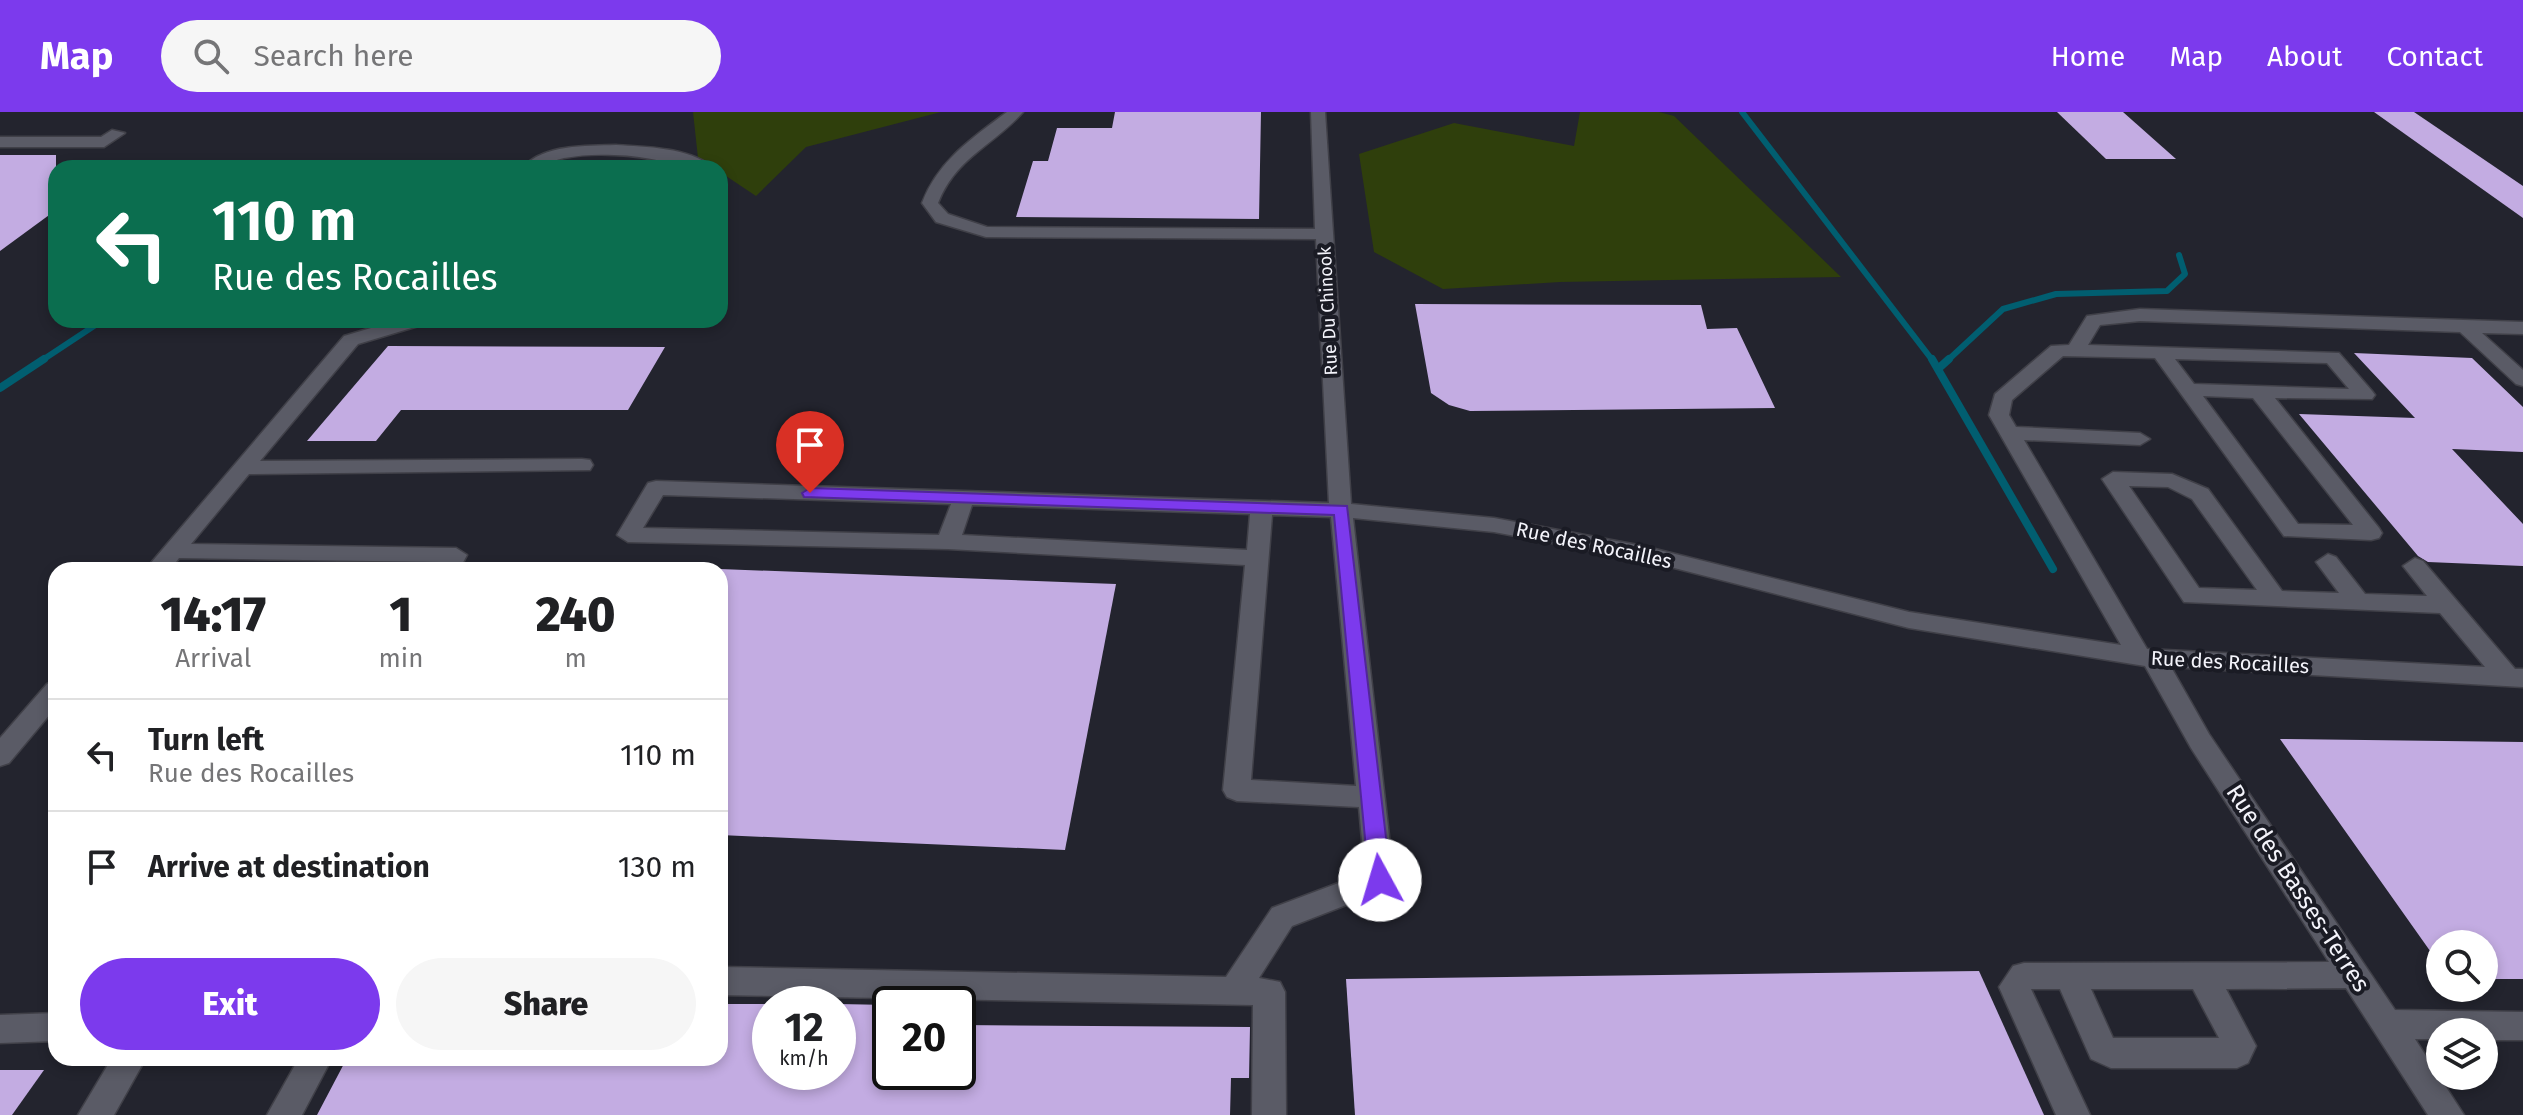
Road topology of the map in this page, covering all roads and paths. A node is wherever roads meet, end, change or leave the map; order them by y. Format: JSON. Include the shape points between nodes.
{"nodes":[{"id":1,"x":1016,"y":112,"type":"edge"},
{"id":2,"x":1318,"y":112,"type":"edge"},
{"id":3,"x":117,"y":133,"type":"dead end"},
{"id":4,"x":0,"y":142,"type":"edge"},
{"id":5,"x":537,"y":160,"type":"edge"},
{"id":6,"x":686,"y":160,"type":"edge"},
{"id":7,"x":1324,"y":234,"type":"junction"},
{"id":8,"x":2465,"y":327,"type":"junction"},
{"id":9,"x":391,"y":328,"type":"edge"},
{"id":10,"x":2523,"y":328,"type":"edge"},
{"id":11,"x":2075,"y":350,"type":"junction"},
{"id":12,"x":2161,"y":353,"type":"junction"},
{"id":13,"x":2523,"y":380,"type":"edge"},
{"id":14,"x":2188,"y":390,"type":"junction"},
{"id":15,"x":2260,"y":393,"type":"junction"},
{"id":16,"x":2009,"y":433,"type":"junction"},
{"id":17,"x":2140,"y":439,"type":"dead end"},
{"id":18,"x":582,"y":465,"type":"dead end"},
{"id":19,"x":243,"y":468,"type":"junction"},
{"id":20,"x":964,"y":498,"type":"junction"},
{"id":21,"x":1262,"y":508,"type":"junction"},
{"id":22,"x":1341,"y":510,"type":"junction"},
{"id":23,"x":948,"y":542,"type":"junction"},
{"id":24,"x":173,"y":551,"type":"junction"},
{"id":25,"x":1257,"y":558,"type":"junction"},
{"id":26,"x":164,"y":562,"type":"edge"},
{"id":27,"x":452,"y":562,"type":"edge"},
{"id":28,"x":2328,"y":562,"type":"dead end"},
{"id":29,"x":2415,"y":566,"type":"dead end"},
{"id":30,"x":2275,"y":599,"type":"junction"},
{"id":31,"x":2358,"y":602,"type":"junction"},
{"id":32,"x":2447,"y":605,"type":"junction"},
{"id":33,"x":2147,"y":658,"type":"junction"},
{"id":34,"x":2516,"y":677,"type":"edge"},
{"id":35,"x":48,"y":699,"type":"edge"},
{"id":36,"x":0,"y":756,"type":"edge"},
{"id":37,"x":1372,"y":797,"type":"junction"},
{"id":38,"x":2354,"y":975,"type":"junction"},
{"id":39,"x":2069,"y":976,"type":"junction"},
{"id":40,"x":2203,"y":977,"type":"junction"},
{"id":41,"x":728,"y":981,"type":"edge"},
{"id":42,"x":1234,"y":991,"type":"junction"},
{"id":43,"x":2387,"y":1024,"type":"junction"},
{"id":44,"x":2523,"y":1026,"type":"edge"},
{"id":45,"x":48,"y":1027,"type":"edge"},
{"id":46,"x":0,"y":1029,"type":"edge"},
{"id":47,"x":125,"y":1066,"type":"edge"},
{"id":48,"x":312,"y":1066,"type":"edge"},
{"id":49,"x":95,"y":1115,"type":"edge"},
{"id":50,"x":284,"y":1115,"type":"edge"},
{"id":51,"x":1269,"y":1115,"type":"edge"},
{"id":52,"x":2073,"y":1115,"type":"edge"},
{"id":53,"x":2447,"y":1115,"type":"edge"}],
"edges":[{"from":1,"to":7,"type":"street","via":[[936,182],[930,203],[942,218],[999,232]]},
{"from":2,"to":7,"type":"street","name":"Rue Du Chinook"},
{"from":3,"to":4,"type":"street","via":[[104,142]]},
{"from":5,"to":6,"type":"street","via":[[579,150]]},
{"from":7,"to":22,"type":"street","name":"Rue Du Chinook"},
{"from":8,"to":10,"type":"street"},
{"from":8,"to":11,"type":"street","via":[[2140,315],[2094,320]]},
{"from":8,"to":13,"type":"street"},
{"from":9,"to":19,"type":"street","via":[[351,340]]},
{"from":11,"to":12,"type":"street"},
{"from":11,"to":16,"type":"street","via":[[2058,350],[2002,398],[1999,415]]},
{"from":12,"to":14,"type":"street"},
{"from":12,"to":15,"type":"street","via":[[2332,357],[2365,395]]},
{"from":14,"to":15,"type":"street"},
{"from":14,"to":15,"type":"street","via":[[2292,531],[2371,533]]},
{"from":16,"to":17,"type":"street"},
{"from":16,"to":33,"type":"street","name":"Rue des Basses-Terres"},
{"from":18,"to":19,"type":"street"},
{"from":19,"to":24,"type":"street"},
{"from":20,"to":21,"type":"street","name":"Rue des Rocailles"},
{"from":20,"to":23,"type":"street"},
{"from":20,"to":23,"type":"street","name":"Rue des Rocailles","via":[[656,488],[628,535]]},
{"from":21,"to":22,"type":"street","name":"Rue des Rocailles"},
{"from":21,"to":25,"type":"street"},
{"from":22,"to":33,"type":"street","name":"Rue des Rocailles","via":[[1494,525],[1643,553],[1909,620]]},
{"from":22,"to":37,"type":"street","name":"Rue Du Chinook"},
{"from":23,"to":25,"type":"street"},
{"from":24,"to":26,"type":"street"},
{"from":24,"to":27,"type":"street","via":[[456,555]]},
{"from":25,"to":37,"type":"street","via":[[1237,790]]},
{"from":28,"to":31,"type":"street"},
{"from":29,"to":32,"type":"street"},
{"from":30,"to":30,"type":"street","via":[[2192,596],[2113,479],[2172,481],[2200,494]]},
{"from":30,"to":31,"type":"street"},
{"from":31,"to":32,"type":"street"},
{"from":32,"to":34,"type":"street"},
{"from":33,"to":34,"type":"street","name":"Rue des Rocailles"},
{"from":33,"to":38,"type":"street","name":"Rue des Basses-Terres"},
{"from":35,"to":36,"type":"street"},
{"from":37,"to":42,"type":"street","name":"Rue Du Chinook","via":[[1380,880],[1282,917]]},
{"from":38,"to":40,"type":"street"},
{"from":38,"to":43,"type":"street","name":"Rue des Basses-Terres"},
{"from":39,"to":40,"type":"street"},
{"from":39,"to":40,"type":"street","via":[[2102,1049],[2237,1053],[2240,1046]]},
{"from":39,"to":52,"type":"street","via":[[2024,976],[2014,987]]},
{"from":41,"to":42,"type":"street"},
{"from":42,"to":51,"type":"street","via":[[1269,992]]},
{"from":43,"to":44,"type":"street"},
{"from":43,"to":53,"type":"street","name":"Rue des Basses-Terres"},
{"from":45,"to":46,"type":"street"},
{"from":47,"to":49,"type":"street"},
{"from":48,"to":50,"type":"street"}]}
